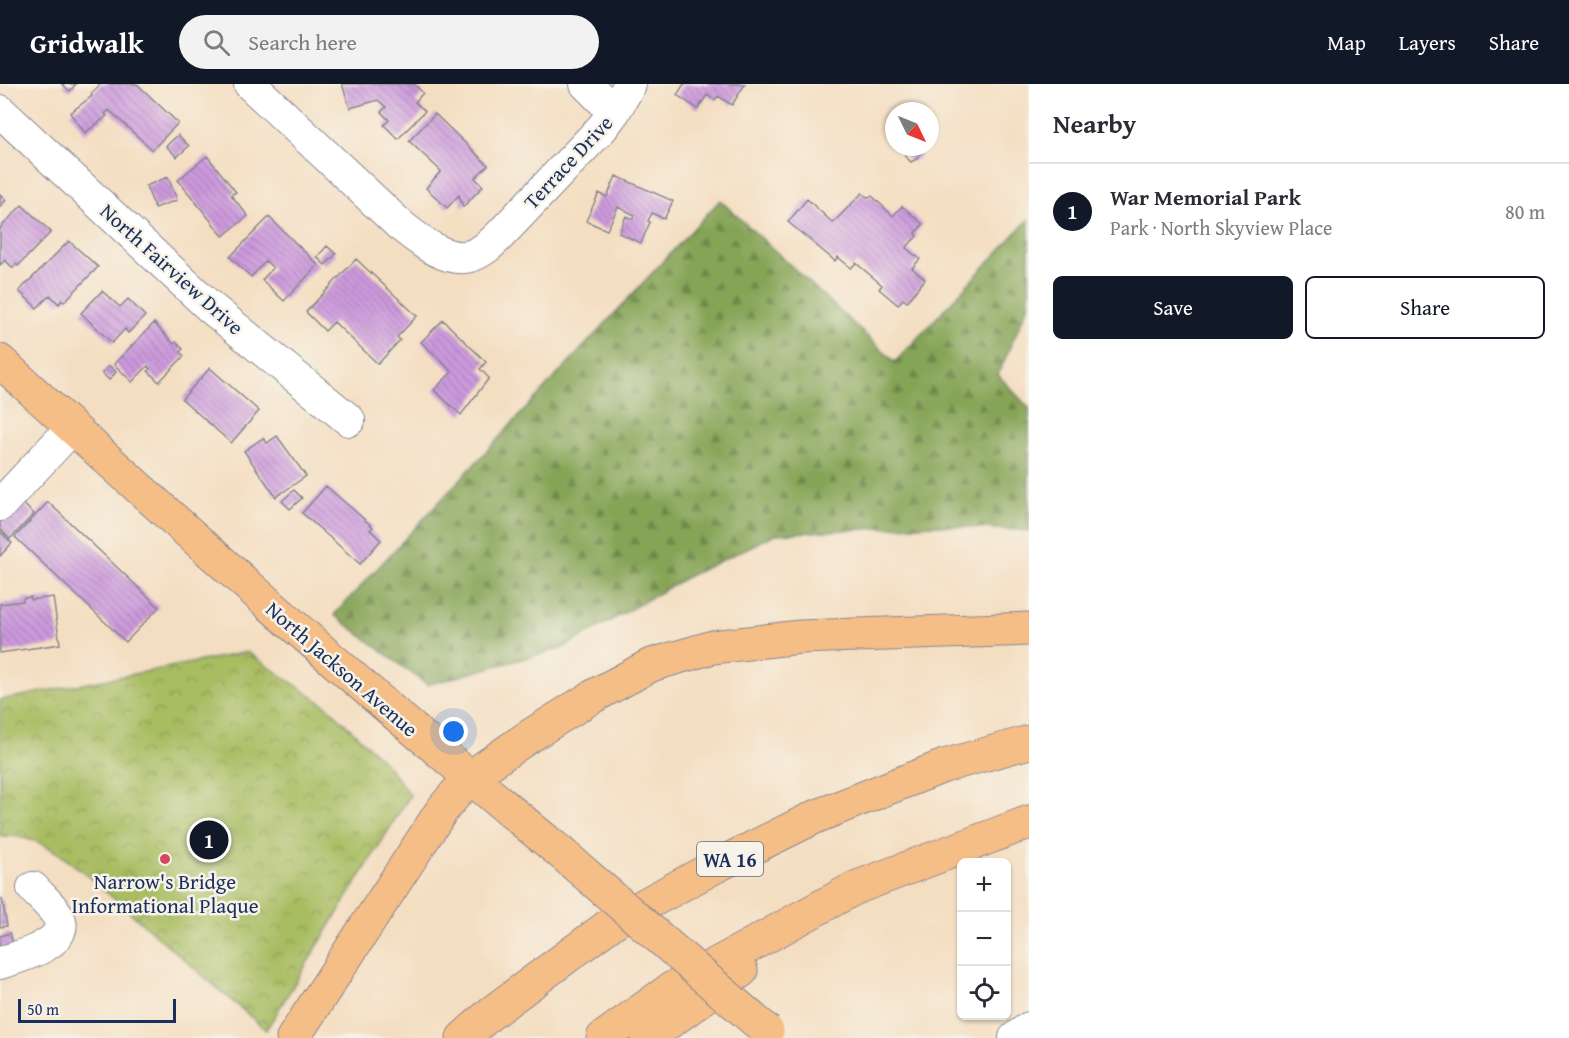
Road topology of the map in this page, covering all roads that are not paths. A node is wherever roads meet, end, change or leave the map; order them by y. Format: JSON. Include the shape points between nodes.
{"nodes":[{"id":1,"x":250,"y":84,"type":"edge"},
{"id":2,"x":586,"y":84,"type":"edge"},
{"id":3,"x":630,"y":84,"type":"edge"},
{"id":4,"x":0,"y":111,"type":"edge"},
{"id":5,"x":614,"y":112,"type":"junction"},
{"id":6,"x":0,"y":361,"type":"edge"},
{"id":7,"x":349,"y":420,"type":"dead end"},
{"id":8,"x":72,"y":428,"type":"junction"},
{"id":9,"x":0,"y":505,"type":"edge"},
{"id":10,"x":1029,"y":629,"type":"edge"},
{"id":11,"x":1029,"y":742,"type":"edge"},
{"id":12,"x":469,"y":778,"type":"junction"},
{"id":13,"x":1029,"y":822,"type":"edge"},
{"id":14,"x":33,"y":888,"type":"dead end"},
{"id":15,"x":855,"y":888,"type":"junction"},
{"id":16,"x":0,"y":963,"type":"edge"},
{"id":17,"x":1029,"y":1028,"type":"edge"},
{"id":18,"x":293,"y":1038,"type":"edge"},
{"id":19,"x":463,"y":1038,"type":"edge"},
{"id":20,"x":603,"y":1038,"type":"edge"},
{"id":21,"x":647,"y":1038,"type":"edge"},
{"id":22,"x":775,"y":1038,"type":"edge"},
{"id":23,"x":1016,"y":1038,"type":"edge"}],
"edges":[{"from":1,"to":5,"type":"street","name":"Terrace Drive","via":[[420,241],[456,256],[471,256],[487,247]]},
{"from":2,"to":5,"type":"street"},
{"from":3,"to":5,"type":"street","name":"Terrace Drive"},
{"from":4,"to":7,"type":"street","name":"North Fairview Drive","via":[[210,307]]},
{"from":6,"to":8,"type":"main road","name":"North Jackson Avenue"},
{"from":8,"to":9,"type":"street"},
{"from":8,"to":12,"type":"main road","name":"North Jackson Avenue","via":[[298,632]]},
{"from":10,"to":12,"type":"main road","via":[[800,637],[713,647],[651,665],[592,697]]},
{"from":11,"to":19,"type":"main road","number":"WA 16","via":[[933,770],[815,817],[716,866],[615,921]]},
{"from":12,"to":18,"type":"main road","via":[[442,810]]},
{"from":12,"to":22,"type":"main road","name":"North Jackson Avenue","bridge":true},
{"from":13,"to":15,"type":"main road"},
{"from":14,"to":16,"type":"street","via":[[57,915],[60,931],[49,943]]},
{"from":15,"to":20,"type":"main road","via":[[671,989]]},
{"from":15,"to":21,"type":"main road"},
{"from":17,"to":23,"type":"street"}]}
